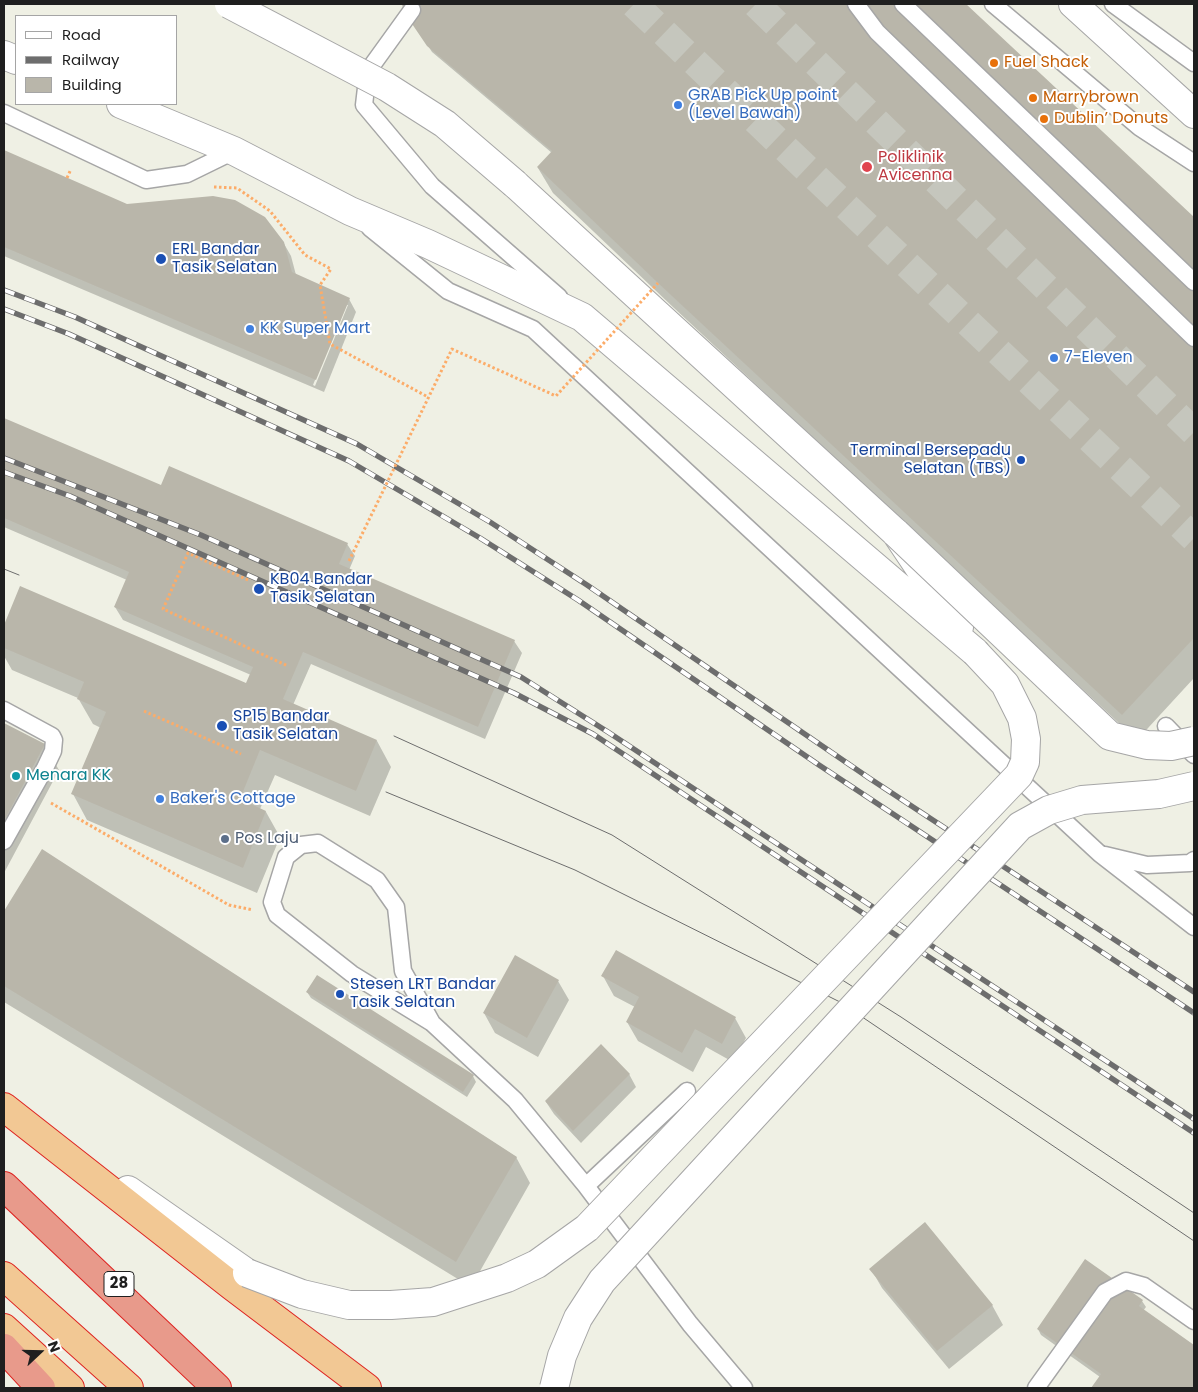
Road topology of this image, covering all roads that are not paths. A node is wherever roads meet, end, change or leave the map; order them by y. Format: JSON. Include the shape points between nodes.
{"nodes":[{"id":1,"x":229,"y":4,"type":"edge"},
{"id":2,"x":856,"y":4,"type":"edge"},
{"id":3,"x":903,"y":4,"type":"edge"},
{"id":4,"x":993,"y":4,"type":"edge"},
{"id":5,"x":1073,"y":4,"type":"edge"},
{"id":6,"x":1113,"y":4,"type":"edge"},
{"id":7,"x":412,"y":10,"type":"dead end"},
{"id":8,"x":1194,"y":63,"type":"edge"},
{"id":9,"x":123,"y":105,"type":"edge"},
{"id":10,"x":4,"y":113,"type":"edge"},
{"id":11,"x":1194,"y":114,"type":"edge"},
{"id":12,"x":234,"y":151,"type":"junction"},
{"id":13,"x":1194,"y":163,"type":"edge"},
{"id":14,"x":350,"y":212,"type":"junction"},
{"id":15,"x":1194,"y":282,"type":"edge"},
{"id":16,"x":582,"y":317,"type":"junction"},
{"id":17,"x":1194,"y":338,"type":"edge"},
{"id":18,"x":896,"y":533,"type":"junction"},
{"id":19,"x":975,"y":652,"type":"junction"},
{"id":20,"x":4,"y":710,"type":"edge"},
{"id":21,"x":1166,"y":726,"type":"dead end"},
{"id":22,"x":1194,"y":741,"type":"edge"},
{"id":23,"x":1194,"y":755,"type":"edge"},
{"id":24,"x":1194,"y":786,"type":"edge"},
{"id":25,"x":4,"y":842,"type":"edge"},
{"id":26,"x":1100,"y":854,"type":"junction"},
{"id":27,"x":1194,"y":860,"type":"edge"},
{"id":28,"x":1194,"y":928,"type":"edge"},
{"id":29,"x":432,"y":1023,"type":"junction"},
{"id":30,"x":687,"y":1091,"type":"dead end"},
{"id":31,"x":4,"y":1103,"type":"edge"},
{"id":32,"x":4,"y":1107,"type":"edge"},
{"id":33,"x":4,"y":1180,"type":"edge"},
{"id":34,"x":4,"y":1186,"type":"edge"},
{"id":35,"x":586,"y":1186,"type":"junction"},
{"id":36,"x":4,"y":1276,"type":"edge"},
{"id":37,"x":1194,"y":1321,"type":"edge"},
{"id":38,"x":4,"y":1328,"type":"edge"},
{"id":39,"x":4,"y":1348,"type":"edge"},
{"id":40,"x":41,"y":1388,"type":"edge"},
{"id":41,"x":70,"y":1388,"type":"edge"},
{"id":42,"x":129,"y":1388,"type":"edge"},
{"id":43,"x":217,"y":1388,"type":"edge"},
{"id":44,"x":232,"y":1388,"type":"edge"},
{"id":45,"x":367,"y":1388,"type":"edge"},
{"id":46,"x":554,"y":1388,"type":"edge"},
{"id":47,"x":744,"y":1388,"type":"edge"},
{"id":48,"x":1036,"y":1388,"type":"edge"}],
"edges":[{"from":1,"to":18,"type":"street","bridge":true,"via":[[387,87],[445,124],[515,184]]},
{"from":2,"to":17,"type":"lane","via":[[877,32]]},
{"from":3,"to":15,"type":"lane"},
{"from":4,"to":13,"type":"lane","via":[[1139,127]]},
{"from":5,"to":11,"type":"street"},
{"from":6,"to":8,"type":"lane"},
{"from":7,"to":16,"type":"lane","via":[[368,70],[364,105],[432,186]]},
{"from":9,"to":12,"type":"street"},
{"from":10,"to":12,"type":"lane","via":[[146,180],[187,174]]},
{"from":12,"to":14,"type":"street"},
{"from":14,"to":16,"type":"street","via":[[428,244]]},
{"from":14,"to":26,"type":"lane","via":[[448,291],[533,329]]},
{"from":16,"to":19,"type":"street"},
{"from":18,"to":19,"type":"street","bridge":true},
{"from":18,"to":22,"type":"street","bridge":true,"via":[[1110,736],[1147,745],[1171,746]]},
{"from":19,"to":31,"type":"street","bridge":true,"via":[[1005,684],[1022,718],[1026,739],[1025,762],[1019,775],[587,1228],[537,1264],[507,1278],[433,1302],[391,1306],[349,1305],[302,1294],[247,1273]]},
{"from":20,"to":25,"type":"lane","via":[[54,740],[45,768]]},
{"from":21,"to":23,"type":"lane"},
{"from":24,"to":46,"type":"street","bridge":true,"via":[[1159,794],[1082,800],[1049,810],[1020,826],[602,1281],[578,1318],[562,1356]]},
{"from":26,"to":27,"type":"lane","via":[[1147,865]]},
{"from":26,"to":28,"type":"lane"},
{"from":29,"to":29,"type":"lane","via":[[352,974],[277,916],[272,902],[286,857],[301,845],[318,843],[377,880],[396,908],[403,971]]},
{"from":29,"to":35,"type":"lane","via":[[515,1100]]},
{"from":30,"to":35,"type":"lane"},
{"from":32,"to":45,"type":"highway"},
{"from":33,"to":44,"type":"highway","number":"28"},
{"from":34,"to":43,"type":"highway"},
{"from":35,"to":47,"type":"lane","via":[[690,1324]]},
{"from":36,"to":42,"type":"highway"},
{"from":37,"to":48,"type":"lane","via":[[1144,1286],[1126,1281],[1104,1292]]},
{"from":38,"to":41,"type":"highway"},
{"from":39,"to":40,"type":"highway"}]}
